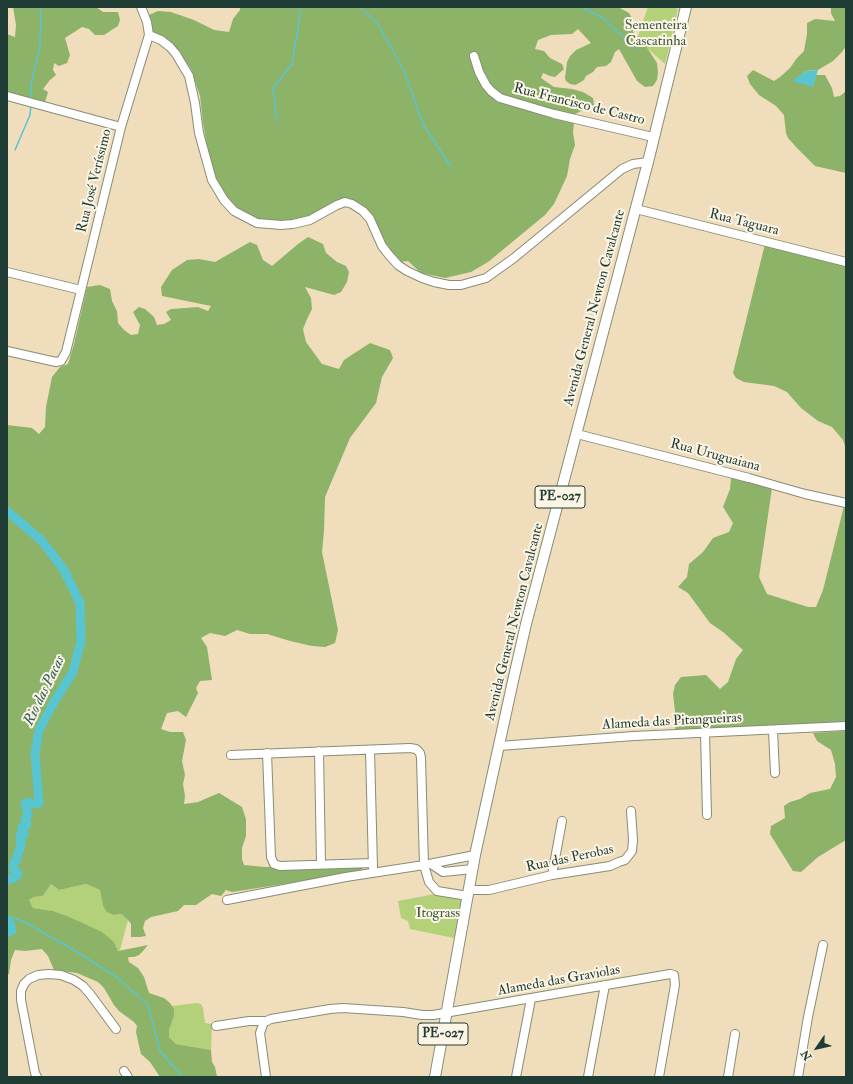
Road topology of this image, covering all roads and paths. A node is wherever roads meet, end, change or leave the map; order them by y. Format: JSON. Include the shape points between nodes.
{"nodes":[{"id":1,"x":141,"y":7,"type":"edge"},
{"id":2,"x":686,"y":7,"type":"edge"},
{"id":3,"x":149,"y":35,"type":"junction"},
{"id":4,"x":474,"y":56,"type":"dead end"},
{"id":5,"x":7,"y":96,"type":"edge"},
{"id":6,"x":121,"y":127,"type":"junction"},
{"id":7,"x":653,"y":137,"type":"junction"},
{"id":8,"x":648,"y":162,"type":"junction"},
{"id":9,"x":636,"y":208,"type":"junction"},
{"id":10,"x":846,"y":262,"type":"edge"},
{"id":11,"x":7,"y":272,"type":"edge"},
{"id":12,"x":81,"y":290,"type":"junction"},
{"id":13,"x":7,"y":350,"type":"edge"},
{"id":14,"x":577,"y":434,"type":"junction"},
{"id":15,"x":846,"y":503,"type":"edge"},
{"id":16,"x":846,"y":726,"type":"edge"},
{"id":17,"x":773,"y":730,"type":"junction"},
{"id":18,"x":705,"y":734,"type":"junction"},
{"id":19,"x":499,"y":746,"type":"junction"},
{"id":20,"x":370,"y":750,"type":"junction"},
{"id":21,"x":319,"y":751,"type":"junction"},
{"id":22,"x":267,"y":753,"type":"junction"},
{"id":23,"x":231,"y":755,"type":"dead end"},
{"id":24,"x":775,"y":773,"type":"dead end"},
{"id":25,"x":632,"y":811,"type":"dead end"},
{"id":26,"x":707,"y":815,"type":"dead end"},
{"id":27,"x":562,"y":821,"type":"dead end"},
{"id":28,"x":475,"y":855,"type":"junction"},
{"id":29,"x":369,"y":863,"type":"junction"},
{"id":30,"x":321,"y":864,"type":"junction"},
{"id":31,"x":428,"y":865,"type":"junction"},
{"id":32,"x":473,"y":869,"type":"junction"},
{"id":33,"x":369,"y":874,"type":"junction"},
{"id":34,"x":552,"y":875,"type":"junction"},
{"id":35,"x":468,"y":893,"type":"junction"},
{"id":36,"x":227,"y":900,"type":"dead end"},
{"id":37,"x":823,"y":945,"type":"dead end"},
{"id":38,"x":605,"y":985,"type":"junction"},
{"id":39,"x":531,"y":999,"type":"junction"},
{"id":40,"x":447,"y":1013,"type":"junction"},
{"id":41,"x":267,"y":1021,"type":"junction"},
{"id":42,"x":216,"y":1026,"type":"dead end"},
{"id":43,"x":116,"y":1029,"type":"dead end"},
{"id":44,"x":735,"y":1034,"type":"dead end"},
{"id":45,"x":37,"y":1077,"type":"edge"},
{"id":46,"x":266,"y":1077,"type":"edge"},
{"id":47,"x":435,"y":1077,"type":"edge"},
{"id":48,"x":516,"y":1077,"type":"edge"},
{"id":49,"x":588,"y":1077,"type":"edge"},
{"id":50,"x":658,"y":1077,"type":"edge"},
{"id":51,"x":728,"y":1077,"type":"edge"},
{"id":52,"x":798,"y":1077,"type":"edge"}],
"edges":[{"from":1,"to":3,"type":"street"},
{"from":2,"to":7,"type":"main road","name":"Avenida General Newton Cavalcante","number":"PE-027"},
{"from":3,"to":6,"type":"street","name":"Rua José Veríssimo"},
{"from":3,"to":8,"type":"street","via":[[170,47],[189,76],[199,133],[212,180],[234,211],[257,223],[287,224],[310,220],[345,202],[352,204],[370,219],[382,246],[398,265],[434,282],[461,285],[486,278],[622,169]]},
{"from":4,"to":7,"type":"street","name":"Rua Francisco de Castro","via":[[486,85],[500,98],[554,114]]},
{"from":5,"to":6,"type":"street"},
{"from":6,"to":12,"type":"street","name":"Rua José Veríssimo"},
{"from":7,"to":8,"type":"main road","name":"Avenida General Newton Cavalcante","number":"PE-027"},
{"from":8,"to":9,"type":"main road","name":"Avenida General Newton Cavalcante","number":"PE-027"},
{"from":9,"to":10,"type":"street","name":"Rua Taguara"},
{"from":9,"to":14,"type":"main road","name":"Avenida General Newton Cavalcante","number":"PE-027"},
{"from":11,"to":12,"type":"street"},
{"from":12,"to":13,"type":"street","name":"Rua José Veríssimo","via":[[66,352],[61,361]]},
{"from":14,"to":15,"type":"street","name":"Rua Uruguaiana"},
{"from":14,"to":19,"type":"main road","name":"Avenida General Newton Cavalcante","number":"PE-027","via":[[526,624]]},
{"from":16,"to":17,"type":"street","name":"Alameda das Pitangueiras"},
{"from":17,"to":18,"type":"street","name":"Alameda das Pitangueiras"},
{"from":17,"to":24,"type":"street"},
{"from":18,"to":19,"type":"street","name":"Alameda das Pitangueiras","via":[[634,736]]},
{"from":18,"to":26,"type":"street"},
{"from":19,"to":28,"type":"main road","name":"Avenida General Newton Cavalcante","number":"PE-027"},
{"from":20,"to":21,"type":"street"},
{"from":20,"to":29,"type":"street"},
{"from":20,"to":31,"type":"street","via":[[412,748],[421,754]]},
{"from":21,"to":22,"type":"street"},
{"from":21,"to":30,"type":"street"},
{"from":22,"to":23,"type":"street"},
{"from":22,"to":30,"type":"street","via":[[273,862],[280,866]]},
{"from":25,"to":34,"type":"street","name":"Rua das Perobas","via":[[633,847],[625,860],[610,866]]},
{"from":27,"to":34,"type":"street"},
{"from":28,"to":31,"type":"street"},
{"from":28,"to":32,"type":"main road","name":"Avenida General Newton Cavalcante","number":"PE-027"},
{"from":29,"to":30,"type":"street"},
{"from":29,"to":33,"type":"street"},
{"from":31,"to":32,"type":"street","via":[[444,872]]},
{"from":31,"to":33,"type":"street"},
{"from":31,"to":35,"type":"street","name":"Rua das Perobas","via":[[429,882],[434,890],[441,893]]},
{"from":32,"to":35,"type":"main road","name":"Avenida General Newton Cavalcante","number":"PE-027"},
{"from":33,"to":36,"type":"street"},
{"from":34,"to":35,"type":"street","name":"Rua das Perobas"},
{"from":35,"to":40,"type":"main road","name":"Avenida General Newton Cavalcante","number":"PE-027"},
{"from":37,"to":52,"type":"street"},
{"from":38,"to":39,"type":"street","name":"Alameda das Graviolas"},
{"from":38,"to":49,"type":"street"},
{"from":38,"to":50,"type":"street","name":"Alameda das Graviolas","via":[[674,975],[675,985]]},
{"from":39,"to":40,"type":"street","name":"Alameda das Graviolas"},
{"from":39,"to":48,"type":"street"},
{"from":40,"to":41,"type":"street","name":"Alameda das Graviolas","via":[[427,1016],[343,1008]]},
{"from":40,"to":47,"type":"main road","number":"PE-027"},
{"from":41,"to":42,"type":"street","name":"Alameda das Graviolas"},
{"from":41,"to":46,"type":"street","via":[[261,1029]]},
{"from":43,"to":45,"type":"street","via":[[90,994],[74,980],[48,974],[38,975],[29,980],[21,991],[21,1000]]},
{"from":44,"to":51,"type":"street"}]}
